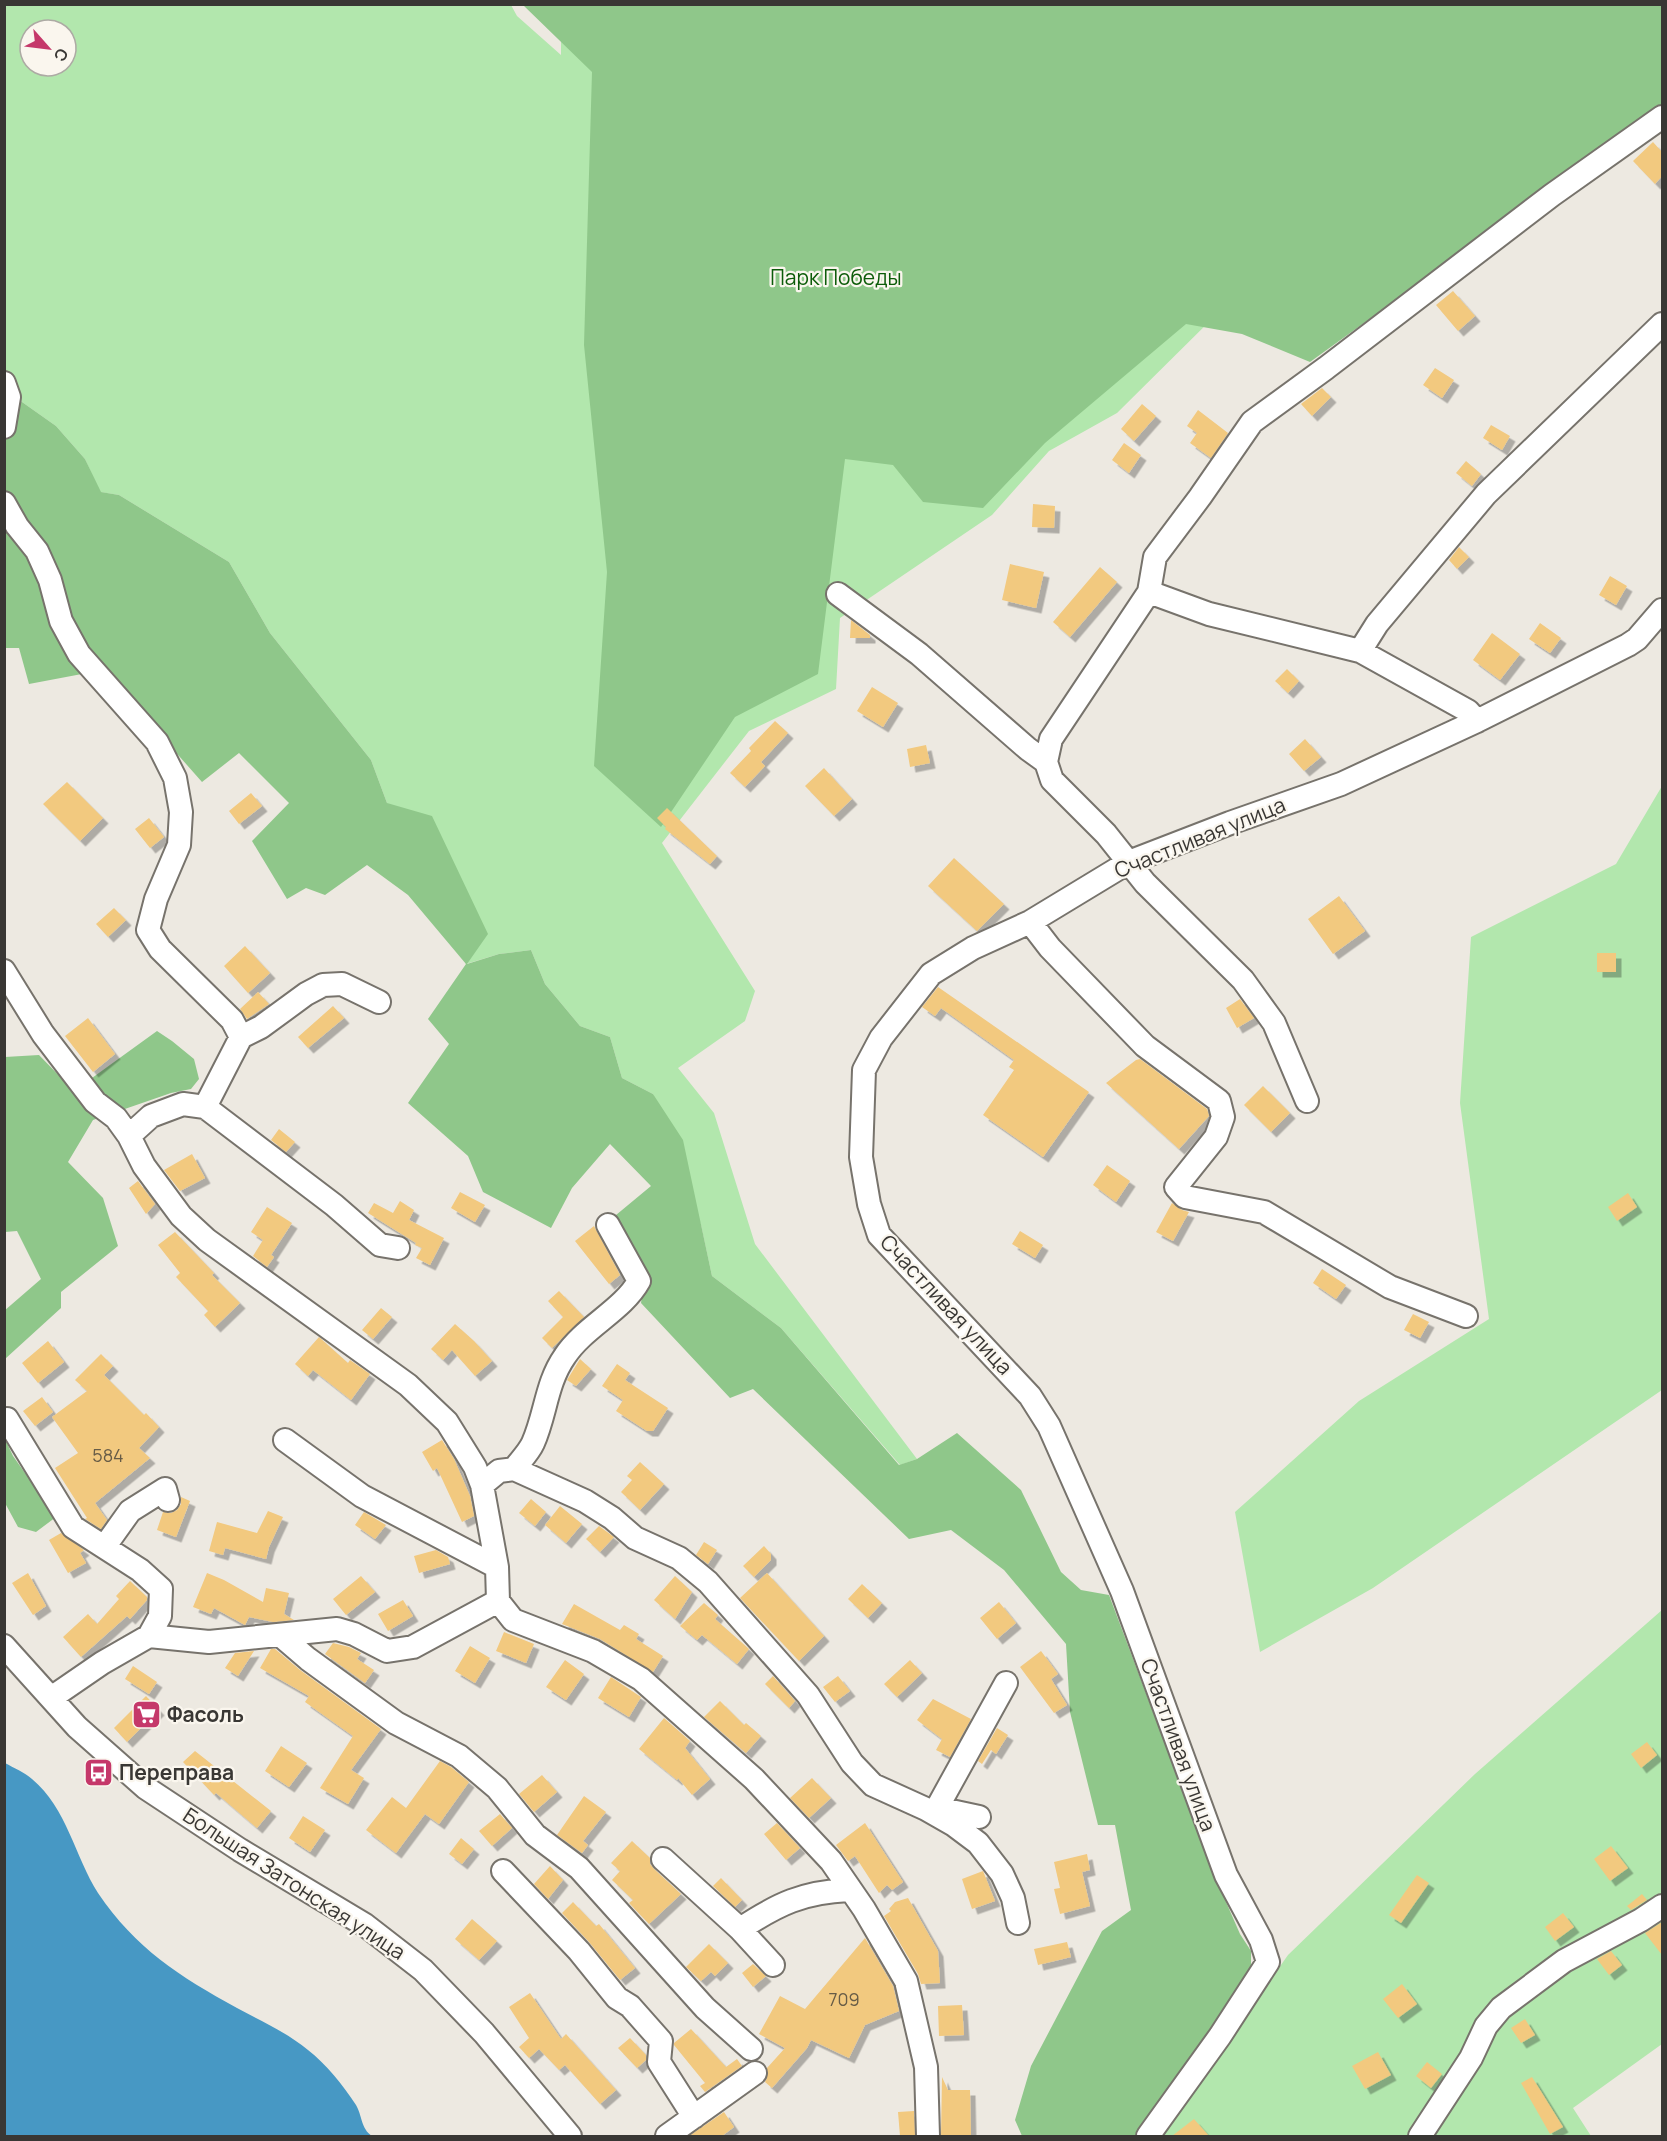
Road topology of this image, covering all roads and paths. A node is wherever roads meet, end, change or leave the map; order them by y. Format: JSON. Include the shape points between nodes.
{"nodes":[{"id":1,"x":1662,"y":117,"type":"edge"},
{"id":2,"x":1662,"y":324,"type":"edge"},
{"id":3,"x":4,"y":383,"type":"edge"},
{"id":4,"x":4,"y":428,"type":"edge"},
{"id":5,"x":4,"y":503,"type":"edge"},
{"id":6,"x":1149,"y":592,"type":"junction"},
{"id":7,"x":838,"y":594,"type":"dead end"},
{"id":8,"x":1662,"y":610,"type":"edge"},
{"id":9,"x":1360,"y":651,"type":"junction"},
{"id":10,"x":1477,"y":721,"type":"junction"},
{"id":11,"x":1046,"y":762,"type":"junction"},
{"id":12,"x":1129,"y":862,"type":"junction"},
{"id":13,"x":1030,"y":922,"type":"junction"},
{"id":14,"x":4,"y":971,"type":"edge"},
{"id":15,"x":379,"y":1002,"type":"dead end"},
{"id":16,"x":241,"y":1037,"type":"junction"},
{"id":17,"x":1307,"y":1101,"type":"dead end"},
{"id":18,"x":205,"y":1107,"type":"junction"},
{"id":19,"x":129,"y":1136,"type":"junction"},
{"id":20,"x":608,"y":1225,"type":"dead end"},
{"id":21,"x":398,"y":1248,"type":"dead end"},
{"id":22,"x":1466,"y":1316,"type":"dead end"},
{"id":23,"x":7,"y":1419,"type":"dead end"},
{"id":24,"x":285,"y":1440,"type":"dead end"},
{"id":25,"x":514,"y":1469,"type":"junction"},
{"id":26,"x":482,"y":1485,"type":"junction"},
{"id":27,"x":168,"y":1500,"type":"dead end"},
{"id":28,"x":105,"y":1546,"type":"junction"},
{"id":29,"x":497,"y":1567,"type":"junction"},
{"id":30,"x":498,"y":1600,"type":"junction"},
{"id":31,"x":280,"y":1635,"type":"junction"},
{"id":32,"x":149,"y":1636,"type":"junction"},
{"id":33,"x":4,"y":1646,"type":"edge"},
{"id":34,"x":1006,"y":1683,"type":"dead end"},
{"id":35,"x":51,"y":1698,"type":"junction"},
{"id":36,"x":932,"y":1808,"type":"junction"},
{"id":37,"x":979,"y":1817,"type":"dead end"},
{"id":38,"x":663,"y":1859,"type":"dead end"},
{"id":39,"x":504,"y":1871,"type":"dead end"},
{"id":40,"x":849,"y":1890,"type":"junction"},
{"id":41,"x":1662,"y":1906,"type":"edge"},
{"id":42,"x":1018,"y":1923,"type":"dead end"},
{"id":43,"x":740,"y":1929,"type":"junction"},
{"id":44,"x":773,"y":1965,"type":"dead end"},
{"id":45,"x":751,"y":2049,"type":"dead end"},
{"id":46,"x":755,"y":2073,"type":"dead end"},
{"id":47,"x":694,"y":2117,"type":"junction"},
{"id":48,"x":570,"y":2136,"type":"edge"},
{"id":49,"x":667,"y":2136,"type":"edge"},
{"id":50,"x":928,"y":2136,"type":"edge"},
{"id":51,"x":1148,"y":2136,"type":"edge"},
{"id":52,"x":1420,"y":2136,"type":"edge"}],
"edges":[{"from":1,"to":6,"type":"street","via":[[1552,195],[1252,422],[1155,557]]},
{"from":2,"to":9,"type":"street","via":[[1486,494],[1377,624]]},
{"from":3,"to":4,"type":"street","via":[[9,397]]},
{"from":5,"to":16,"type":"street","via":[[37,551],[62,621],[79,654],[157,742],[176,778],[181,812],[179,845],[156,899],[148,930],[160,949],[232,1020]]},
{"from":6,"to":9,"type":"street","via":[[1209,614]]},
{"from":6,"to":11,"type":"street","via":[[1051,739]]},
{"from":7,"to":11,"type":"street","via":[[919,654]]},
{"from":8,"to":10,"type":"street","name":"Счастливая улица","via":[[1628,645]]},
{"from":9,"to":10,"type":"street","via":[[1468,711]]},
{"from":10,"to":12,"type":"street","name":"Счастливая улица","via":[[1341,784]]},
{"from":11,"to":12,"type":"street","via":[[1052,780]]},
{"from":12,"to":13,"type":"street","name":"Счастливая улица"},
{"from":12,"to":17,"type":"street","via":[[1145,883],[1243,980],[1274,1023]]},
{"from":13,"to":22,"type":"street","via":[[1050,948],[1145,1046],[1219,1101],[1223,1117],[1216,1137],[1176,1187],[1185,1197],[1264,1212],[1390,1287]]},
{"from":13,"to":51,"type":"street","name":"Счастливая улица","via":[[973,948],[931,974],[881,1038],[864,1070],[861,1157],[879,1234],[1030,1396],[1049,1426],[1122,1591],[1226,1875],[1261,1940],[1268,1962]]},
{"from":14,"to":19,"type":"street","via":[[43,1034],[88,1094],[116,1118]]},
{"from":15,"to":16,"type":"street","via":[[342,984],[322,985]]},
{"from":16,"to":18,"type":"street"},
{"from":18,"to":19,"type":"street","via":[[183,1104],[151,1116]]},
{"from":18,"to":21,"type":"street","via":[[380,1245]]},
{"from":19,"to":26,"type":"street","via":[[144,1166],[181,1216],[207,1240],[408,1385],[447,1422]]},
{"from":20,"to":25,"type":"street","via":[[639,1281],[565,1356],[550,1382],[533,1444]]},
{"from":23,"to":28,"type":"street","via":[[73,1527]]},
{"from":24,"to":29,"type":"street","via":[[362,1496]]},
{"from":25,"to":26,"type":"street","via":[[499,1471]]},
{"from":25,"to":36,"type":"street","via":[[585,1501],[635,1538],[679,1558],[708,1582],[808,1695],[852,1763],[873,1785]]},
{"from":26,"to":29,"type":"street"},
{"from":27,"to":28,"type":"street","via":[[165,1489],[130,1511]]},
{"from":28,"to":32,"type":"street","via":[[161,1589],[160,1616]]},
{"from":29,"to":30,"type":"street"},
{"from":30,"to":31,"type":"street","via":[[413,1647],[387,1650],[337,1629]]},
{"from":30,"to":40,"type":"street","via":[[513,1620],[593,1652],[641,1679],[754,1779],[831,1861]]},
{"from":31,"to":32,"type":"street","via":[[209,1642]]},
{"from":31,"to":45,"type":"street","via":[[396,1723],[459,1756],[497,1788],[535,1835],[579,1868],[705,2008]]},
{"from":32,"to":35,"type":"street"},
{"from":33,"to":35,"type":"street","name":"Большая Затонская улица"},
{"from":34,"to":36,"type":"street"},
{"from":35,"to":48,"type":"street","name":"Большая Затонская улица","via":[[94,1743],[146,1788],[365,1925],[423,1970],[484,2033]]},
{"from":36,"to":37,"type":"street"},
{"from":36,"to":42,"type":"street","via":[[978,1843],[1002,1874],[1013,1898]]},
{"from":38,"to":43,"type":"street"},
{"from":39,"to":47,"type":"street","via":[[617,1998],[630,2006],[661,2041],[659,2062]]},
{"from":40,"to":43,"type":"street","via":[[802,1896],[772,1908]]},
{"from":40,"to":50,"type":"street","via":[[906,1981],[926,2067]]},
{"from":41,"to":52,"type":"street","via":[[1564,1961],[1501,2008],[1486,2026],[1471,2058]]},
{"from":43,"to":44,"type":"street"},
{"from":46,"to":47,"type":"street"},
{"from":47,"to":49,"type":"street"}]}
